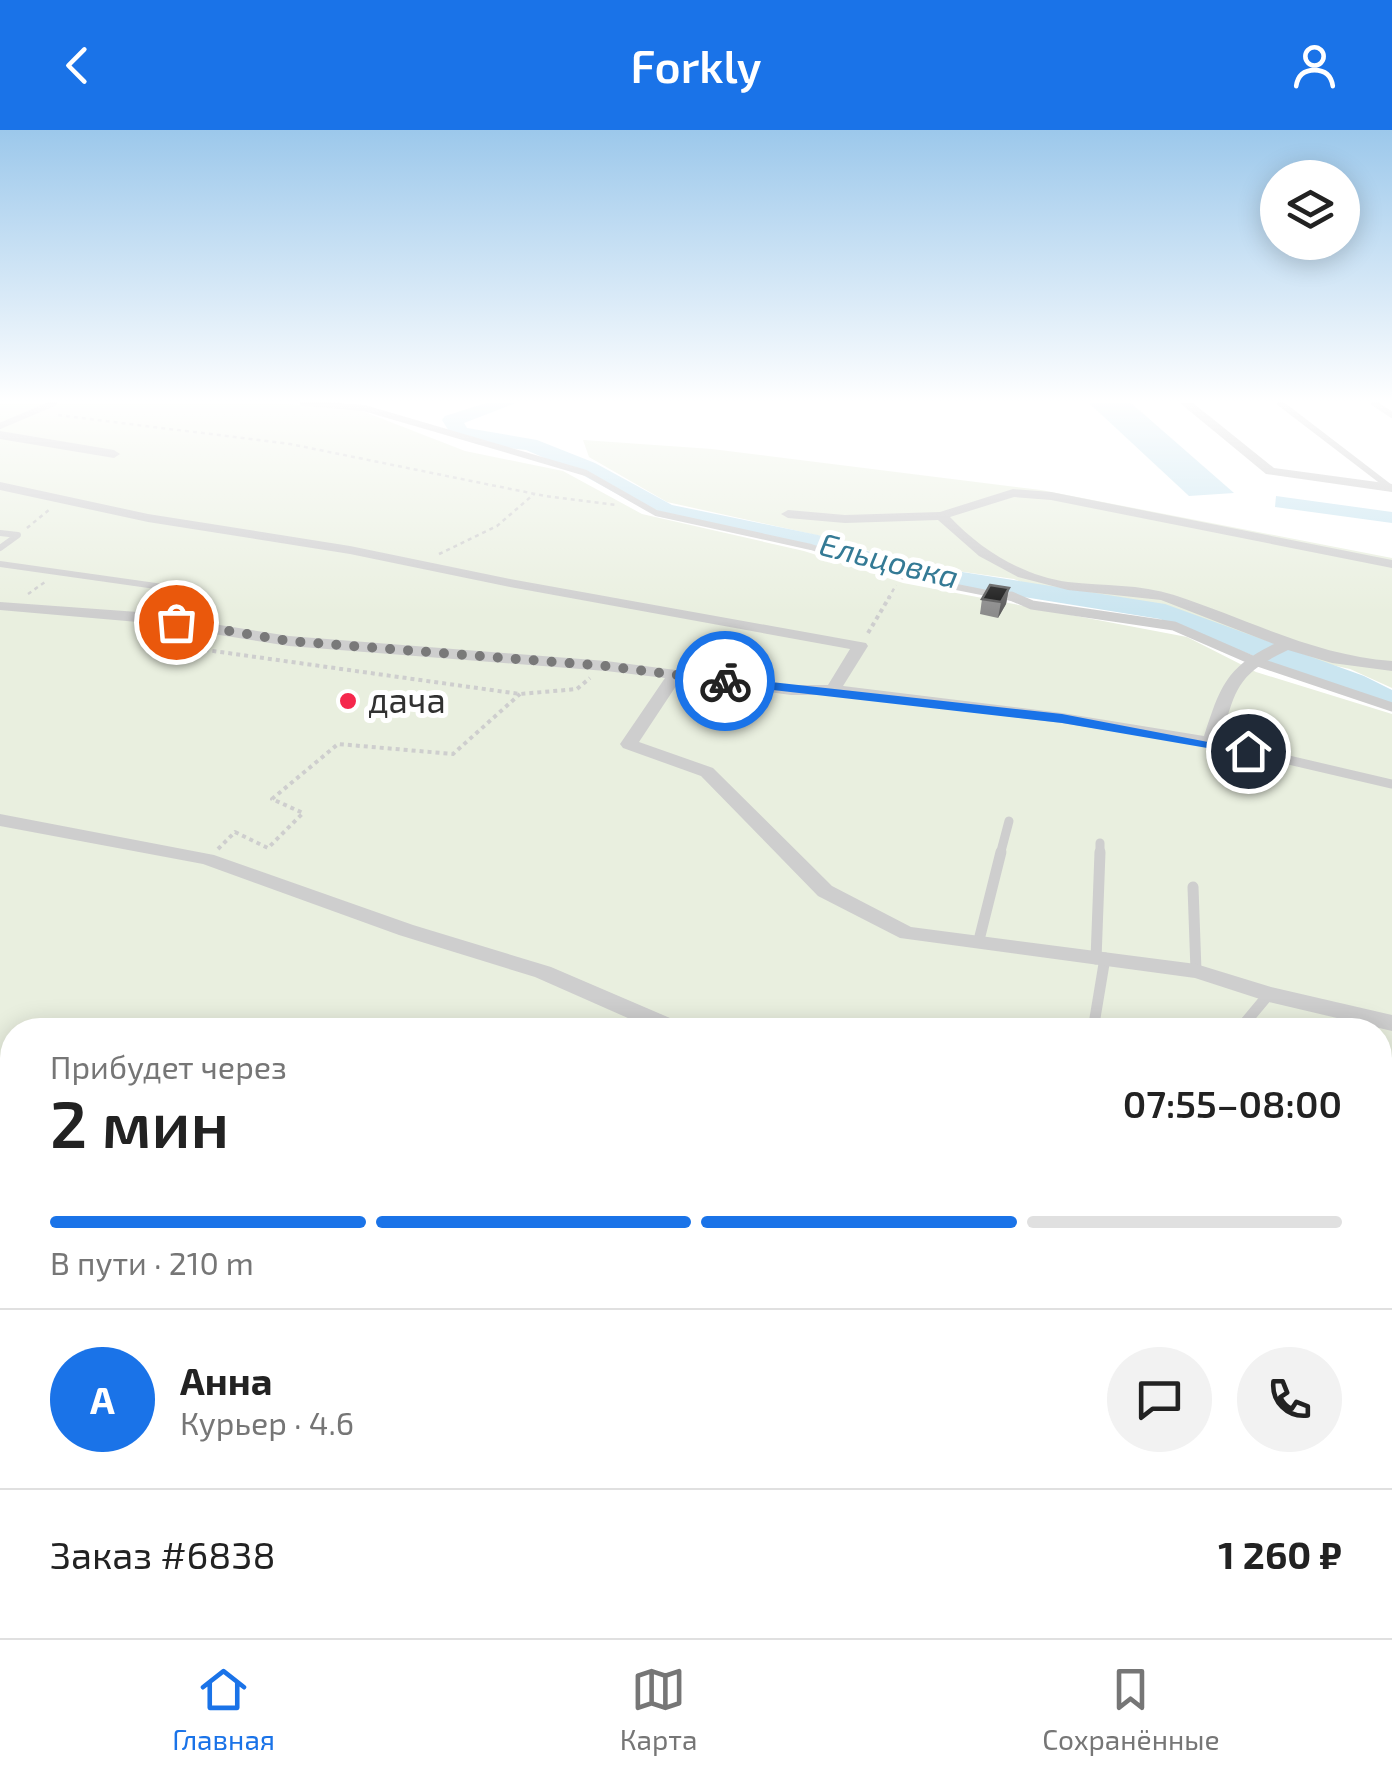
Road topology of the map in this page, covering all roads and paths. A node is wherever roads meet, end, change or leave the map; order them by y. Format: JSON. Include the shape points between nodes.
{"nodes":[{"id":1,"x":442,"y":473,"type":"edge"},
{"id":2,"x":584,"y":473,"type":"edge"},
{"id":3,"x":1287,"y":473,"type":"edge"},
{"id":4,"x":0,"y":486,"type":"edge"},
{"id":5,"x":1392,"y":488,"type":"edge"},
{"id":6,"x":534,"y":494,"type":"junction"},
{"id":7,"x":62,"y":500,"type":"junction"},
{"id":8,"x":645,"y":507,"type":"junction"},
{"id":9,"x":788,"y":514,"type":"dead end"},
{"id":10,"x":941,"y":516,"type":"junction"},
{"id":11,"x":0,"y":532,"type":"edge"},
{"id":12,"x":18,"y":534,"type":"junction"},
{"id":13,"x":0,"y":548,"type":"edge"},
{"id":14,"x":0,"y":564,"type":"edge"},
{"id":15,"x":1392,"y":564,"type":"edge"},
{"id":16,"x":422,"y":565,"type":"junction"},
{"id":17,"x":60,"y":572,"type":"junction"},
{"id":18,"x":901,"y":576,"type":"junction"},
{"id":19,"x":177,"y":589,"type":"dead end"},
{"id":20,"x":4,"y":607,"type":"edge"},
{"id":21,"x":149,"y":642,"type":"dead end"},
{"id":22,"x":1285,"y":645,"type":"junction"},
{"id":23,"x":860,"y":646,"type":"junction"},
{"id":24,"x":1252,"y":660,"type":"junction"},
{"id":25,"x":606,"y":666,"type":"junction"},
{"id":26,"x":1392,"y":666,"type":"edge"},
{"id":27,"x":676,"y":674,"type":"junction"},
{"id":28,"x":833,"y":690,"type":"junction"},
{"id":29,"x":520,"y":694,"type":"junction"},
{"id":30,"x":1392,"y":707,"type":"edge"},
{"id":31,"x":1212,"y":742,"type":"junction"},
{"id":32,"x":1392,"y":784,"type":"edge"},
{"id":33,"x":0,"y":820,"type":"edge"},
{"id":34,"x":1009,"y":821,"type":"dead end"},
{"id":35,"x":1100,"y":844,"type":"dead end"},
{"id":36,"x":208,"y":859,"type":"junction"},
{"id":37,"x":1193,"y":887,"type":"dead end"},
{"id":38,"x":979,"y":940,"type":"junction"},
{"id":39,"x":1100,"y":958,"type":"junction"},
{"id":40,"x":1196,"y":972,"type":"junction"},
{"id":41,"x":1269,"y":994,"type":"junction"},
{"id":42,"x":649,"y":1018,"type":"edge"},
{"id":43,"x":1094,"y":1018,"type":"edge"},
{"id":44,"x":1249,"y":1018,"type":"edge"},
{"id":45,"x":1367,"y":1018,"type":"edge"}],
"edges":[{"from":1,"to":6,"type":"path"},
{"from":2,"to":8,"type":"lane"},
{"from":3,"to":5,"type":"street"},
{"from":4,"to":7,"type":"street"},
{"from":6,"to":8,"type":"path"},
{"from":6,"to":16,"type":"path","via":[[497,526]]},
{"from":7,"to":12,"type":"path"},
{"from":7,"to":16,"type":"street"},
{"from":8,"to":18,"type":"lane"},
{"from":9,"to":10,"type":"street","via":[[845,520]]},
{"from":10,"to":15,"type":"street","via":[[1013,493],[1052,496]]},
{"from":10,"to":22,"type":"street","via":[[962,540],[1035,579],[1163,596]]},
{"from":11,"to":12,"type":"lane"},
{"from":12,"to":13,"type":"lane"},
{"from":14,"to":17,"type":"lane"},
{"from":16,"to":23,"type":"street"},
{"from":17,"to":19,"type":"lane"},
{"from":17,"to":20,"type":"path"},
{"from":18,"to":23,"type":"path"},
{"from":18,"to":24,"type":"lane","via":[[1174,626]]},
{"from":20,"to":25,"type":"street","via":[[138,616],[289,641]]},
{"from":21,"to":29,"type":"path"},
{"from":22,"to":24,"type":"street"},
{"from":22,"to":26,"type":"street","via":[[1353,666]]},
{"from":23,"to":28,"type":"street"},
{"from":24,"to":30,"type":"lane"},
{"from":24,"to":31,"type":"street","via":[[1233,674]]},
{"from":25,"to":27,"type":"street"},
{"from":25,"to":29,"type":"path","via":[[577,689]]},
{"from":27,"to":28,"type":"street"},
{"from":27,"to":38,"type":"street","via":[[629,744],[707,772],[825,891],[906,933]]},
{"from":28,"to":31,"type":"street"},
{"from":29,"to":36,"type":"path","via":[[453,754],[338,744],[272,799],[303,813],[268,848],[235,832]]},
{"from":31,"to":32,"type":"lane"},
{"from":33,"to":36,"type":"street"},
{"from":34,"to":38,"type":"lane"},
{"from":35,"to":39,"type":"lane"},
{"from":36,"to":42,"type":"street","via":[[544,972]]},
{"from":37,"to":40,"type":"lane"},
{"from":38,"to":39,"type":"street"},
{"from":39,"to":40,"type":"street"},
{"from":39,"to":43,"type":"lane"},
{"from":40,"to":41,"type":"street"},
{"from":41,"to":44,"type":"lane"},
{"from":41,"to":45,"type":"street"}]}
